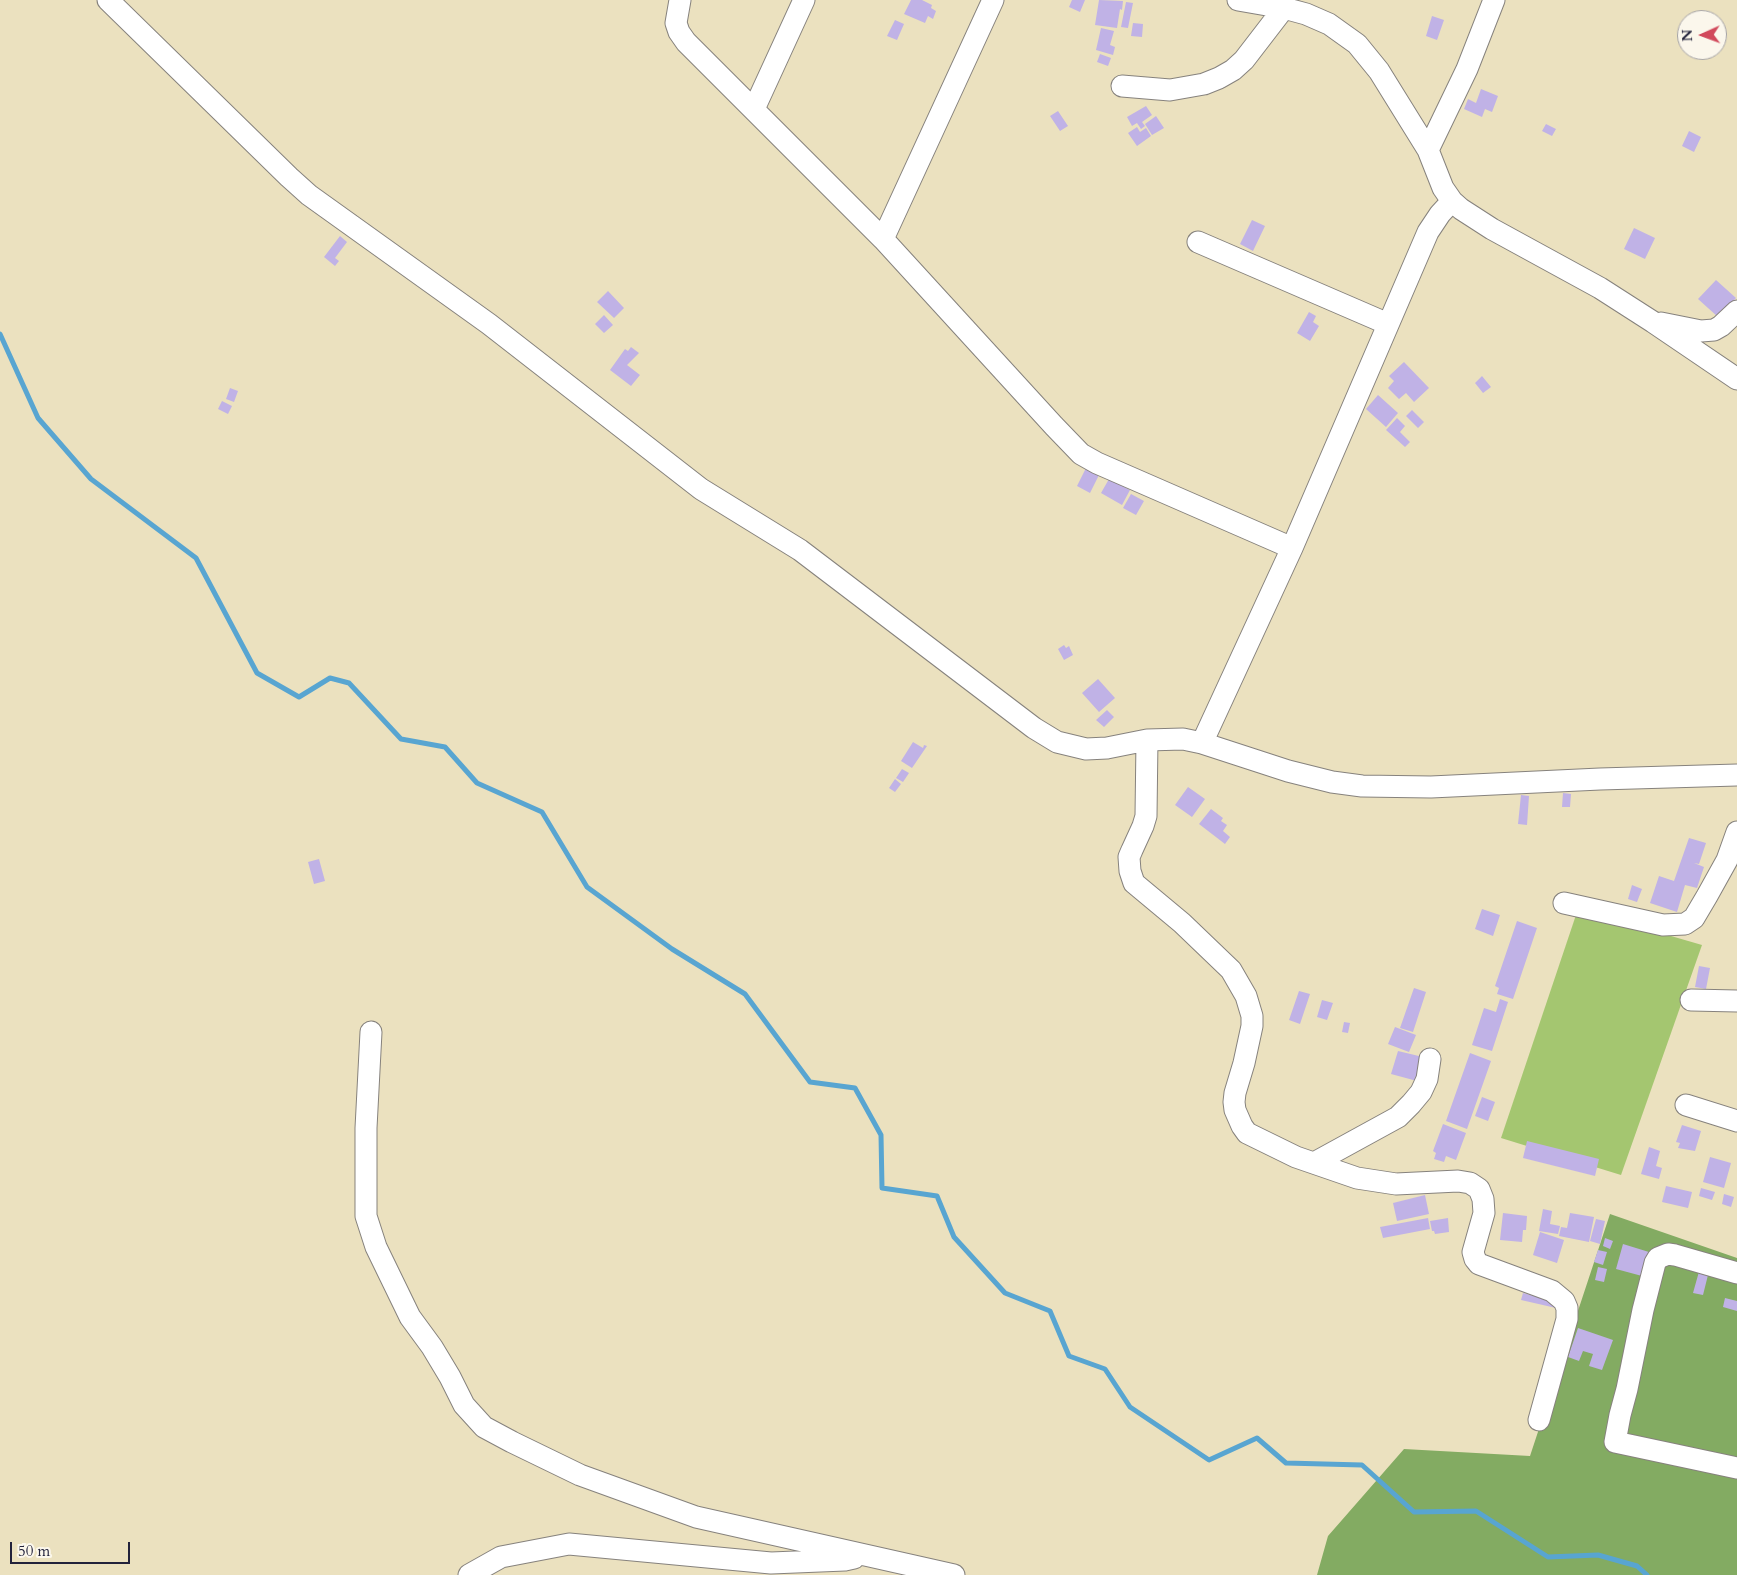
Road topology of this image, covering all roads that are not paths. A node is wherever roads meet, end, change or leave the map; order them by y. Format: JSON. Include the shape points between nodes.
{"nodes":[{"id":1,"x":108,"y":0,"type":"edge"},
{"id":2,"x":680,"y":0,"type":"edge"},
{"id":3,"x":804,"y":0,"type":"edge"},
{"id":4,"x":993,"y":0,"type":"edge"},
{"id":5,"x":1238,"y":0,"type":"edge"},
{"id":6,"x":1494,"y":0,"type":"edge"},
{"id":7,"x":1284,"y":8,"type":"junction"},
{"id":8,"x":1122,"y":86,"type":"dead end"},
{"id":9,"x":754,"y":109,"type":"junction"},
{"id":10,"x":1428,"y":150,"type":"junction"},
{"id":11,"x":1452,"y":201,"type":"junction"},
{"id":12,"x":883,"y":239,"type":"junction"},
{"id":13,"x":1198,"y":242,"type":"dead end"},
{"id":14,"x":1737,"y":311,"type":"edge"},
{"id":15,"x":1653,"y":322,"type":"junction"},
{"id":16,"x":1388,"y":324,"type":"junction"},
{"id":17,"x":1737,"y":379,"type":"edge"},
{"id":18,"x":1292,"y":548,"type":"junction"},
{"id":19,"x":1147,"y":740,"type":"junction"},
{"id":20,"x":1202,"y":743,"type":"junction"},
{"id":21,"x":1737,"y":776,"type":"edge"},
{"id":22,"x":1737,"y":832,"type":"edge"},
{"id":23,"x":1564,"y":903,"type":"dead end"},
{"id":24,"x":1691,"y":1000,"type":"dead end"},
{"id":25,"x":1737,"y":1001,"type":"edge"},
{"id":26,"x":370,"y":1032,"type":"dead end"},
{"id":27,"x":1430,"y":1059,"type":"dead end"},
{"id":28,"x":1686,"y":1105,"type":"dead end"},
{"id":29,"x":1737,"y":1121,"type":"edge"},
{"id":30,"x":1314,"y":1163,"type":"junction"},
{"id":31,"x":1737,"y":1273,"type":"edge"},
{"id":32,"x":1539,"y":1420,"type":"dead end"},
{"id":33,"x":1737,"y":1468,"type":"edge"},
{"id":34,"x":867,"y":1555,"type":"junction"},
{"id":35,"x":469,"y":1575,"type":"edge"},
{"id":36,"x":954,"y":1575,"type":"edge"}],
"edges":[{"from":1,"to":19,"type":"street","via":[[309,195],[489,324],[701,489],[800,550],[1034,728],[1057,742],[1086,749]]},
{"from":2,"to":9,"type":"street","via":[[676,23],[679,32]]},
{"from":3,"to":9,"type":"street"},
{"from":4,"to":12,"type":"street"},
{"from":5,"to":7,"type":"street"},
{"from":6,"to":10,"type":"street","via":[[1467,69]]},
{"from":7,"to":8,"type":"street","via":[[1244,60],[1219,78],[1170,90]]},
{"from":7,"to":10,"type":"street","via":[[1329,24],[1357,44],[1379,71]]},
{"from":9,"to":12,"type":"street"},
{"from":10,"to":11,"type":"street","via":[[1443,188]]},
{"from":11,"to":15,"type":"street","via":[[1492,229],[1600,288]]},
{"from":11,"to":16,"type":"street","via":[[1428,232]]},
{"from":12,"to":18,"type":"street","via":[[1081,454]]},
{"from":13,"to":16,"type":"street"},
{"from":14,"to":15,"type":"street","via":[[1721,326],[1707,331]]},
{"from":15,"to":17,"type":"street"},
{"from":16,"to":18,"type":"street"},
{"from":18,"to":20,"type":"street"},
{"from":19,"to":20,"type":"street","via":[[1183,739]]},
{"from":19,"to":30,"type":"street","via":[[1146,816],[1129,864],[1134,883],[1231,970],[1246,996],[1252,1026],[1234,1102],[1242,1126],[1247,1133]]},
{"from":20,"to":21,"type":"street","via":[[1332,782],[1362,786],[1432,787]]},
{"from":22,"to":23,"type":"street","via":[[1727,860],[1707,896],[1694,918],[1685,924],[1663,925]]},
{"from":24,"to":25,"type":"street"},
{"from":26,"to":34,"type":"street","via":[[366,1216],[376,1247],[410,1317],[437,1355],[464,1405],[484,1426],[580,1475],[696,1518]]},
{"from":27,"to":30,"type":"street","via":[[1421,1092],[1398,1117]]},
{"from":28,"to":29,"type":"street"},
{"from":30,"to":32,"type":"street","via":[[1357,1178],[1396,1184],[1470,1183],[1479,1189],[1484,1212],[1473,1252],[1475,1259],[1479,1264],[1552,1291],[1559,1295],[1567,1308]]},
{"from":31,"to":33,"type":"street","via":[[1668,1254],[1655,1262],[1615,1442]]},
{"from":34,"to":35,"type":"street","via":[[845,1560],[771,1563],[569,1544],[501,1557]]},
{"from":34,"to":36,"type":"street"}]}
